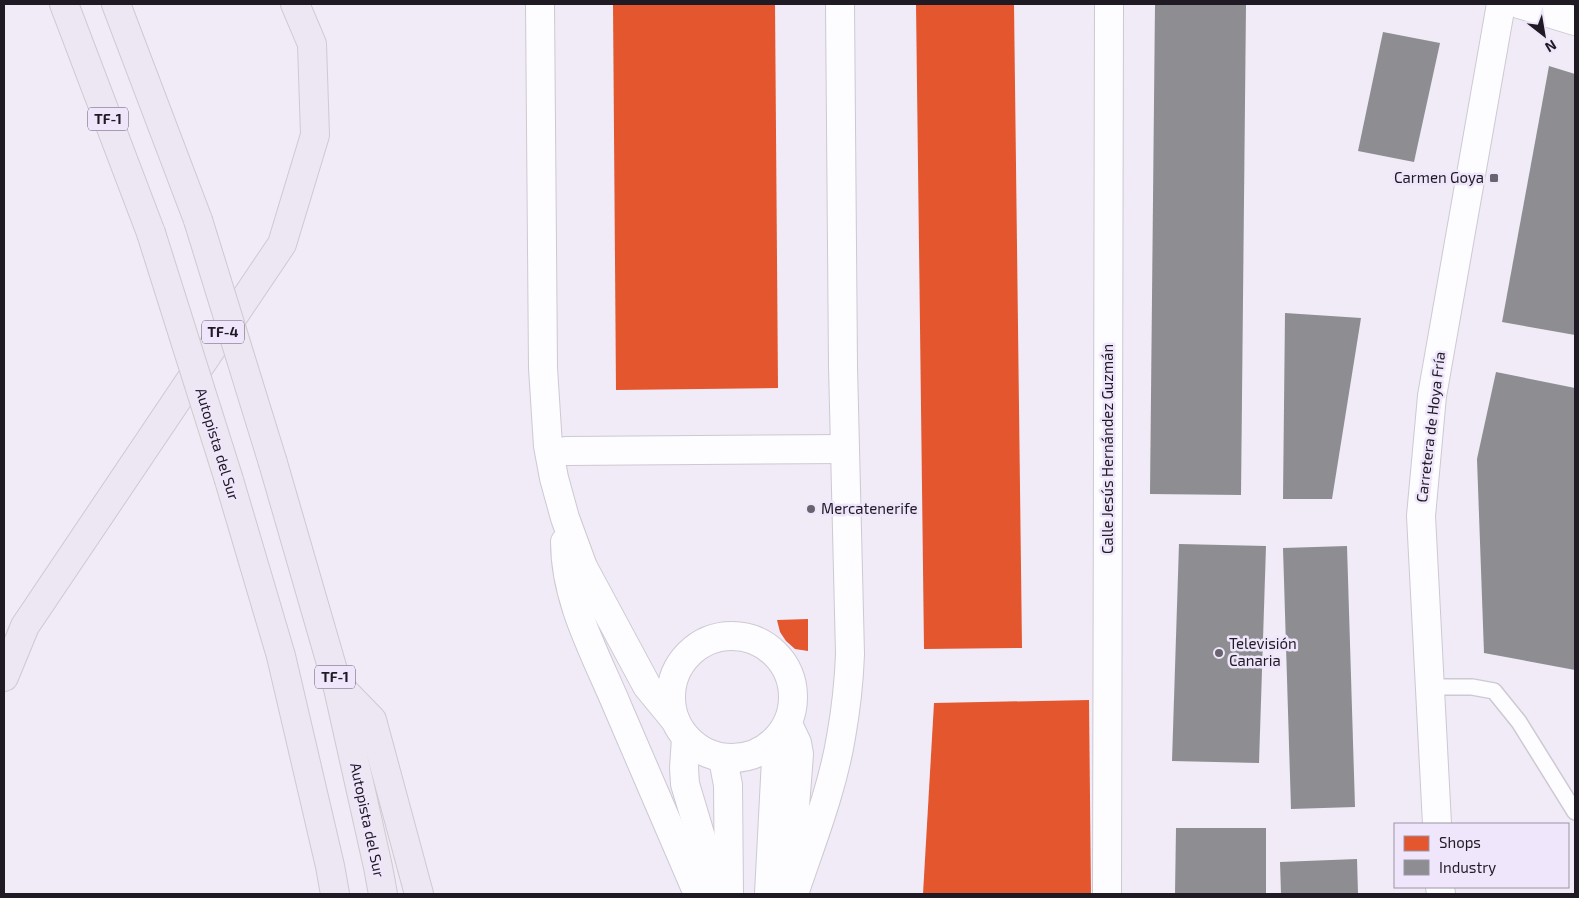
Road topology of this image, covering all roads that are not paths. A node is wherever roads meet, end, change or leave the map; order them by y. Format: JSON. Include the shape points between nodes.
{"nodes":[{"id":1,"x":64,"y":4,"type":"edge"},
{"id":2,"x":116,"y":4,"type":"edge"},
{"id":3,"x":295,"y":4,"type":"edge"},
{"id":4,"x":540,"y":4,"type":"edge"},
{"id":5,"x":840,"y":4,"type":"edge"},
{"id":6,"x":1501,"y":4,"type":"edge"},
{"id":7,"x":1519,"y":4,"type":"edge"},
{"id":8,"x":1111,"y":7,"type":"edge"},
{"id":9,"x":1575,"y":21,"type":"edge"},
{"id":10,"x":544,"y":387,"type":"junction"},
{"id":11,"x":844,"y":449,"type":"junction"},
{"id":12,"x":566,"y":451,"type":"junction"},
{"id":13,"x":572,"y":514,"type":"junction"},
{"id":14,"x":4,"y":677,"type":"edge"},
{"id":15,"x":337,"y":684,"type":"junction"},
{"id":16,"x":1430,"y":687,"type":"junction"},
{"id":17,"x":680,"y":729,"type":"junction"},
{"id":18,"x":782,"y":732,"type":"junction"},
{"id":19,"x":723,"y":758,"type":"junction"},
{"id":20,"x":1575,"y":812,"type":"edge"},
{"id":21,"x":1437,"y":823,"type":"edge"},
{"id":22,"x":335,"y":894,"type":"edge"},
{"id":23,"x":383,"y":894,"type":"edge"},
{"id":24,"x":419,"y":894,"type":"edge"},
{"id":25,"x":698,"y":894,"type":"edge"},
{"id":26,"x":718,"y":894,"type":"edge"},
{"id":27,"x":729,"y":894,"type":"edge"},
{"id":28,"x":769,"y":894,"type":"edge"},
{"id":29,"x":794,"y":894,"type":"edge"},
{"id":30,"x":1107,"y":894,"type":"edge"}],
"edges":[{"from":1,"to":22,"type":"highway","name":"Autopista del Sur","number":"TF-1","bridge":true,"via":[[151,233],[229,480],[281,656]]},
{"from":2,"to":15,"type":"highway","name":"Autopista del Sur","number":"TF-1","bridge":true,"via":[[198,220]]},
{"from":3,"to":14,"type":"highway","number":"TF-4","via":[[312,44],[315,135],[282,244],[25,626]]},
{"from":4,"to":10,"type":"street"},
{"from":5,"to":11,"type":"street"},
{"from":6,"to":16,"type":"street","name":"Carretera de Hoya Fría","via":[[1432,396],[1421,516]]},
{"from":7,"to":9,"type":"street"},
{"from":8,"to":30,"type":"street","name":"Calle Jesús Hernández Guzmán"},
{"from":10,"to":12,"type":"street"},
{"from":10,"to":13,"type":"street","via":[[554,478]]},
{"from":11,"to":12,"type":"street"},
{"from":11,"to":29,"type":"street","via":[[850,654],[848,690],[833,773]]},
{"from":12,"to":13,"type":"street"},
{"from":13,"to":17,"type":"street","via":[[583,567],[647,686]]},
{"from":13,"to":25,"type":"street","via":[[565,560],[576,606]]},
{"from":15,"to":23,"type":"highway","name":"Autopista del Sur","number":"TF-1"},
{"from":15,"to":24,"type":"highway","via":[[372,720]]},
{"from":16,"to":20,"type":"lane","via":[[1472,687],[1494,691],[1520,722]]},
{"from":16,"to":21,"type":"street","name":"Carretera de Hoya Fría"},
{"from":17,"to":18,"type":"street","via":[[670,700],[673,679],[683,660],[699,645],[719,637],[738,636],[766,646],[786,667],[793,685],[794,705]]},
{"from":17,"to":19,"type":"street","via":[[702,752]]},
{"from":17,"to":26,"type":"street","via":[[685,784]]},
{"from":18,"to":19,"type":"street","via":[[761,752],[743,758]]},
{"from":18,"to":28,"type":"street"},
{"from":18,"to":29,"type":"street","via":[[797,743],[799,754],[793,833]]},
{"from":19,"to":27,"type":"street","via":[[728,785]]}]}
